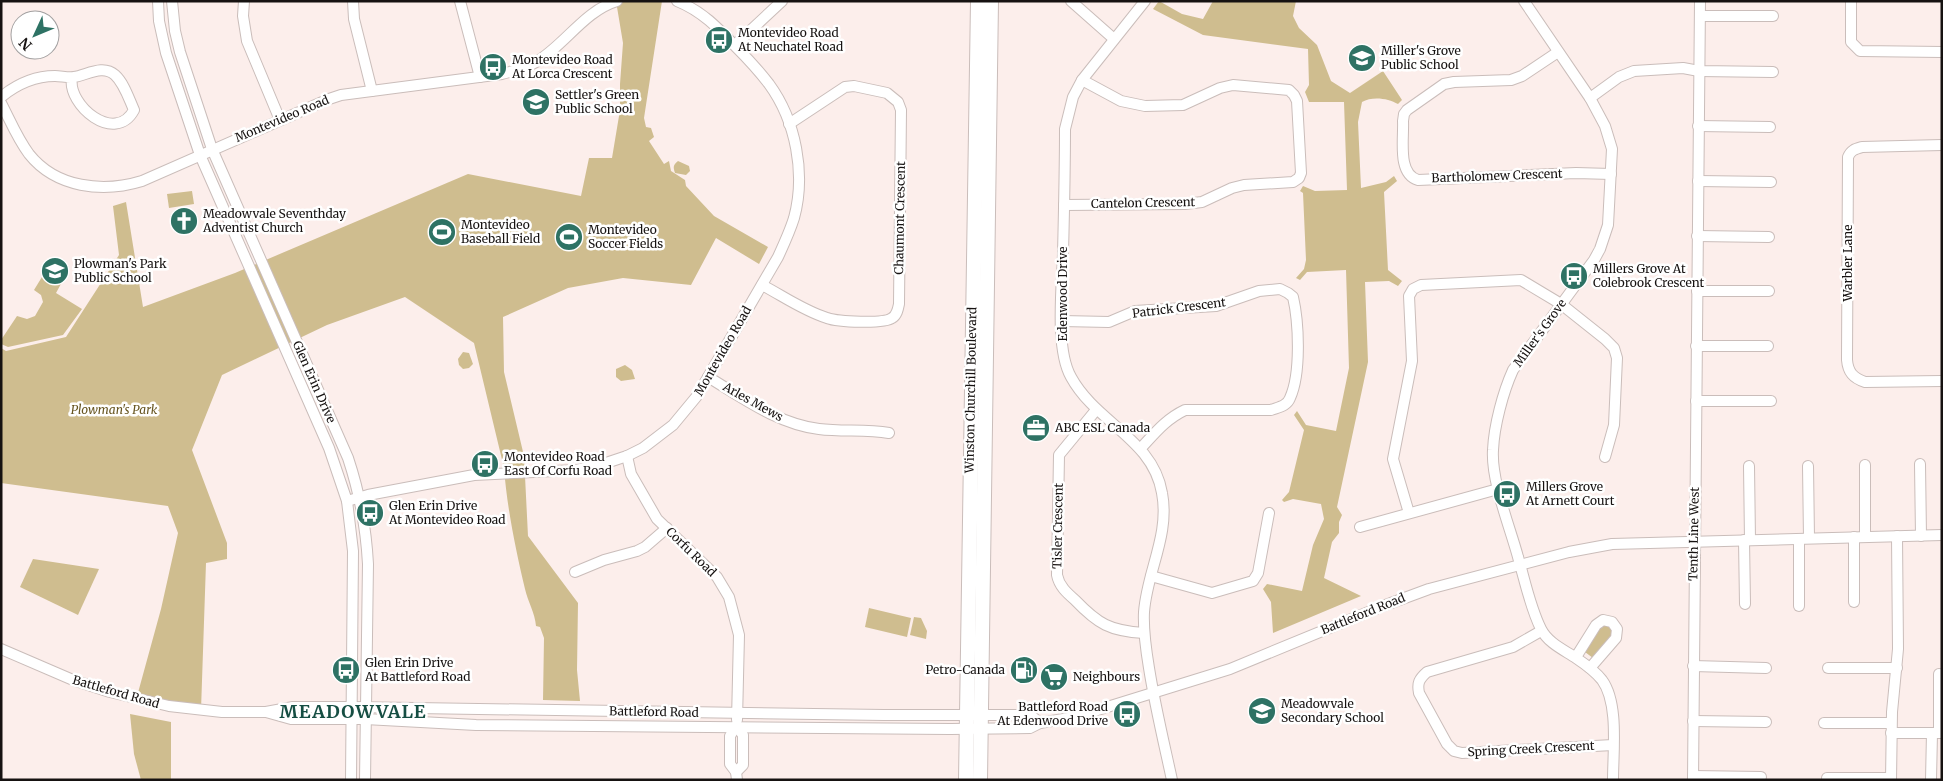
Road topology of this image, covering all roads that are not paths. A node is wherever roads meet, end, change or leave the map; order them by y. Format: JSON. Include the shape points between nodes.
{"nodes":[{"id":1,"x":158,"y":1,"type":"edge"},
{"id":2,"x":172,"y":1,"type":"edge"},
{"id":3,"x":244,"y":1,"type":"edge"},
{"id":4,"x":353,"y":1,"type":"edge"},
{"id":5,"x":460,"y":1,"type":"edge"},
{"id":6,"x":617,"y":1,"type":"edge"},
{"id":7,"x":677,"y":1,"type":"edge"},
{"id":8,"x":782,"y":1,"type":"edge"},
{"id":9,"x":978,"y":1,"type":"edge"},
{"id":10,"x":991,"y":1,"type":"edge"},
{"id":11,"x":1070,"y":1,"type":"edge"},
{"id":12,"x":1145,"y":1,"type":"edge"},
{"id":13,"x":1524,"y":1,"type":"edge"},
{"id":14,"x":1700,"y":1,"type":"edge"},
{"id":15,"x":1851,"y":1,"type":"edge"},
{"id":16,"x":604,"y":4,"type":"edge"},
{"id":17,"x":1700,"y":16,"type":"junction"},
{"id":18,"x":1773,"y":16,"type":"dead end"},
{"id":19,"x":1114,"y":39,"type":"junction"},
{"id":20,"x":735,"y":45,"type":"junction"},
{"id":21,"x":1558,"y":52,"type":"junction"},
{"id":22,"x":1942,"y":52,"type":"edge"},
{"id":23,"x":1699,"y":71,"type":"junction"},
{"id":24,"x":1773,"y":72,"type":"dead end"},
{"id":25,"x":480,"y":77,"type":"junction"},
{"id":26,"x":72,"y":78,"type":"junction"},
{"id":27,"x":1082,"y":80,"type":"junction"},
{"id":28,"x":372,"y":92,"type":"junction"},
{"id":29,"x":1,"y":96,"type":"edge"},
{"id":30,"x":1590,"y":98,"type":"junction"},
{"id":31,"x":1,"y":103,"type":"edge"},
{"id":32,"x":280,"y":120,"type":"junction"},
{"id":33,"x":789,"y":124,"type":"junction"},
{"id":34,"x":1698,"y":126,"type":"junction"},
{"id":35,"x":1770,"y":127,"type":"dead end"},
{"id":36,"x":1942,"y":145,"type":"edge"},
{"id":37,"x":212,"y":149,"type":"junction"},
{"id":38,"x":200,"y":155,"type":"junction"},
{"id":39,"x":1612,"y":174,"type":"junction"},
{"id":40,"x":1698,"y":181,"type":"junction"},
{"id":41,"x":1771,"y":182,"type":"dead end"},
{"id":42,"x":1064,"y":205,"type":"junction"},
{"id":43,"x":1697,"y":236,"type":"junction"},
{"id":44,"x":1770,"y":237,"type":"dead end"},
{"id":45,"x":762,"y":285,"type":"junction"},
{"id":46,"x":1697,"y":291,"type":"junction"},
{"id":47,"x":1768,"y":291,"type":"dead end"},
{"id":48,"x":1561,"y":304,"type":"junction"},
{"id":49,"x":1062,"y":321,"type":"junction"},
{"id":50,"x":1696,"y":346,"type":"junction"},
{"id":51,"x":1768,"y":346,"type":"dead end"},
{"id":52,"x":708,"y":377,"type":"junction"},
{"id":53,"x":1942,"y":381,"type":"edge"},
{"id":54,"x":1696,"y":401,"type":"junction"},
{"id":55,"x":1771,"y":401,"type":"dead end"},
{"id":56,"x":1096,"y":410,"type":"junction"},
{"id":57,"x":889,"y":433,"type":"dead end"},
{"id":58,"x":1141,"y":448,"type":"junction"},
{"id":59,"x":627,"y":456,"type":"junction"},
{"id":60,"x":1605,"y":457,"type":"dead end"},
{"id":61,"x":1920,"y":464,"type":"dead end"},
{"id":62,"x":1865,"y":465,"type":"dead end"},
{"id":63,"x":1749,"y":466,"type":"dead end"},
{"id":64,"x":1808,"y":466,"type":"dead end"},
{"id":65,"x":1498,"y":488,"type":"junction"},
{"id":66,"x":360,"y":497,"type":"junction"},
{"id":67,"x":347,"y":501,"type":"junction"},
{"id":68,"x":1269,"y":512,"type":"dead end"},
{"id":69,"x":1409,"y":513,"type":"junction"},
{"id":70,"x":1360,"y":527,"type":"dead end"},
{"id":71,"x":667,"y":528,"type":"junction"},
{"id":72,"x":1942,"y":535,"type":"edge"},
{"id":73,"x":1897,"y":536,"type":"junction"},
{"id":74,"x":1921,"y":536,"type":"junction"},
{"id":75,"x":1854,"y":537,"type":"junction"},
{"id":76,"x":1865,"y":537,"type":"junction"},
{"id":77,"x":1804,"y":538,"type":"junction"},
{"id":78,"x":1747,"y":540,"type":"junction"},
{"id":79,"x":1695,"y":541,"type":"junction"},
{"id":80,"x":1521,"y":565,"type":"junction"},
{"id":81,"x":575,"y":572,"type":"dead end"},
{"id":82,"x":1151,"y":576,"type":"junction"},
{"id":83,"x":1854,"y":602,"type":"dead end"},
{"id":84,"x":1744,"y":604,"type":"dead end"},
{"id":85,"x":1799,"y":606,"type":"dead end"},
{"id":86,"x":1542,"y":631,"type":"junction"},
{"id":87,"x":1144,"y":633,"type":"junction"},
{"id":88,"x":1,"y":649,"type":"edge"},
{"id":89,"x":1576,"y":657,"type":"junction"},
{"id":90,"x":1693,"y":666,"type":"junction"},
{"id":91,"x":1590,"y":668,"type":"junction"},
{"id":92,"x":1766,"y":668,"type":"dead end"},
{"id":93,"x":1828,"y":668,"type":"dead end"},
{"id":94,"x":1897,"y":668,"type":"junction"},
{"id":95,"x":1939,"y":674,"type":"dead end"},
{"id":96,"x":1153,"y":693,"type":"junction"},
{"id":97,"x":352,"y":707,"type":"junction"},
{"id":98,"x":366,"y":708,"type":"junction"},
{"id":99,"x":266,"y":712,"type":"junction"},
{"id":100,"x":737,"y":714,"type":"junction"},
{"id":101,"x":351,"y":719,"type":"junction"},
{"id":102,"x":365,"y":719,"type":"junction"},
{"id":103,"x":1693,"y":721,"type":"junction"},
{"id":104,"x":1766,"y":722,"type":"dead end"},
{"id":105,"x":974,"y":723,"type":"junction"},
{"id":106,"x":1824,"y":723,"type":"dead end"},
{"id":107,"x":736,"y":726,"type":"junction"},
{"id":108,"x":1891,"y":728,"type":"junction"},
{"id":109,"x":1937,"y":733,"type":"edge"},
{"id":110,"x":1613,"y":745,"type":"junction"},
{"id":111,"x":736,"y":776,"type":"edge"},
{"id":112,"x":1761,"y":776,"type":"dead end"},
{"id":113,"x":1693,"y":778,"type":"edge"},
{"id":114,"x":1827,"y":778,"type":"dead end"},
{"id":115,"x":1891,"y":779,"type":"edge"},
{"id":116,"x":351,"y":780,"type":"edge"},
{"id":117,"x":364,"y":780,"type":"edge"},
{"id":118,"x":966,"y":780,"type":"edge"},
{"id":119,"x":980,"y":780,"type":"edge"},
{"id":120,"x":1172,"y":780,"type":"edge"},
{"id":121,"x":1613,"y":780,"type":"edge"},
{"id":122,"x":1931,"y":780,"type":"edge"}],
"edges":[{"from":1,"to":38,"type":"street","name":"Glen Erin Drive","via":[[166,53]]},
{"from":2,"to":37,"type":"street","name":"Glen Erin Drive","via":[[180,52]]},
{"from":3,"to":32,"type":"street","via":[[246,41]]},
{"from":4,"to":28,"type":"street","via":[[354,19]]},
{"from":5,"to":25,"type":"street"},
{"from":6,"to":16,"type":"street","name":"Montevideo Road"},
{"from":7,"to":20,"type":"street","name":"Montevideo Road","via":[[704,16]]},
{"from":8,"to":20,"type":"street"},
{"from":9,"to":105,"type":"main road","name":"Winston Churchill Boulevard"},
{"from":10,"to":105,"type":"main road","name":"Winston Churchill Boulevard"},
{"from":11,"to":19,"type":"street"},
{"from":12,"to":19,"type":"street","name":"Edenwood Drive"},
{"from":13,"to":21,"type":"street","name":"Miller's Grove"},
{"from":14,"to":17,"type":"street","name":"Tenth Line West"},
{"from":15,"to":22,"type":"street","via":[[1851,42],[1860,51]]},
{"from":16,"to":25,"type":"street","name":"Montevideo Road","via":[[536,62],[502,74]]},
{"from":17,"to":18,"type":"street"},
{"from":17,"to":23,"type":"street","name":"Tenth Line West"},
{"from":19,"to":27,"type":"street","name":"Edenwood Drive"},
{"from":20,"to":33,"type":"street","name":"Montevideo Road","via":[[770,85]]},
{"from":21,"to":30,"type":"street","name":"Miller's Grove"},
{"from":21,"to":39,"type":"street","name":"Bartholomew Crescent","via":[[1512,80],[1444,84],[1414,104],[1404,114],[1403,121],[1406,172],[1418,180]]},
{"from":23,"to":24,"type":"street"},
{"from":23,"to":30,"type":"street","via":[[1682,68],[1634,71],[1619,77]]},
{"from":23,"to":34,"type":"street","name":"Tenth Line West"},
{"from":25,"to":28,"type":"street","name":"Montevideo Road"},
{"from":26,"to":26,"type":"street","via":[[72,87],[80,105],[106,124],[124,121],[134,110],[115,75],[98,70]]},
{"from":26,"to":29,"type":"street","via":[[41,76]]},
{"from":27,"to":42,"type":"street","name":"Edenwood Drive","via":[[1073,97],[1065,129]]},
{"from":27,"to":42,"type":"street","name":"Cantelon Crescent","via":[[1121,101],[1144,106],[1183,104],[1233,85],[1288,90],[1297,101],[1301,173],[1293,182],[1244,185],[1202,202]]},
{"from":28,"to":32,"type":"street","name":"Montevideo Road","via":[[329,99]]},
{"from":30,"to":39,"type":"street","name":"Miller's Grove","via":[[1605,126],[1612,150]]},
{"from":31,"to":38,"type":"street","name":"Montevideo Road","via":[[21,142],[41,166],[83,185],[99,188],[124,186]]},
{"from":32,"to":37,"type":"street","name":"Montevideo Road"},
{"from":33,"to":45,"type":"street","name":"Montevideo Road","via":[[796,145],[798,196],[786,239]]},
{"from":33,"to":45,"type":"street","name":"Chaumont Crescent","via":[[845,87],[862,86],[886,93],[898,102],[901,110],[899,304],[892,319],[829,319]]},
{"from":34,"to":35,"type":"street"},
{"from":34,"to":40,"type":"street","name":"Tenth Line West"},
{"from":36,"to":53,"type":"street","name":"Warbler Lane","via":[[1862,147],[1850,152],[1847,340],[1848,369],[1855,378],[1865,382]]},
{"from":37,"to":38,"type":"street","name":"Montevideo Road"},
{"from":37,"to":66,"type":"street","name":"Glen Erin Drive","via":[[348,458]]},
{"from":38,"to":67,"type":"street","name":"Glen Erin Drive","via":[[329,448]]},
{"from":39,"to":48,"type":"street","name":"Miller's Grove","via":[[1608,225],[1600,249]]},
{"from":40,"to":41,"type":"street"},
{"from":40,"to":43,"type":"street","name":"Tenth Line West"},
{"from":42,"to":49,"type":"street","name":"Edenwood Drive"},
{"from":43,"to":44,"type":"street"},
{"from":43,"to":46,"type":"street","name":"Tenth Line West"},
{"from":45,"to":52,"type":"street","name":"Montevideo Road"},
{"from":46,"to":47,"type":"street"},
{"from":46,"to":50,"type":"street","name":"Tenth Line West"},
{"from":48,"to":60,"type":"street","via":[[1605,338],[1614,348],[1617,358],[1614,426]]},
{"from":48,"to":65,"type":"street","name":"Miller's Grove","via":[[1513,370],[1508,382],[1493,450]]},
{"from":48,"to":69,"type":"street","via":[[1521,280],[1421,285],[1413,289],[1409,296],[1411,371],[1393,459]]},
{"from":49,"to":56,"type":"street","name":"Edenwood Drive","via":[[1063,355],[1070,375]]},
{"from":49,"to":58,"type":"street","name":"Patrick Crescent","via":[[1109,322],[1135,311],[1216,306],[1259,291],[1280,289],[1293,297],[1298,357],[1290,398],[1284,406],[1272,410],[1185,410],[1163,423]]},
{"from":50,"to":51,"type":"street"},
{"from":50,"to":54,"type":"street","name":"Tenth Line West"},
{"from":52,"to":57,"type":"street","name":"Arles Mews","via":[[785,420],[820,429]]},
{"from":52,"to":59,"type":"street","name":"Montevideo Road","via":[[698,396],[673,425]]},
{"from":54,"to":55,"type":"street"},
{"from":54,"to":79,"type":"street","name":"Tenth Line West"},
{"from":56,"to":58,"type":"street","name":"Edenwood Drive"},
{"from":56,"to":87,"type":"street","name":"Tisler Crescent","via":[[1059,455],[1058,582],[1092,618],[1114,629]]},
{"from":58,"to":82,"type":"street","name":"Edenwood Drive","via":[[1159,478],[1164,506],[1162,535]]},
{"from":59,"to":66,"type":"street","name":"Montevideo Road","via":[[576,470],[474,475]]},
{"from":59,"to":71,"type":"street","name":"Corfu Road","via":[[646,502]]},
{"from":61,"to":74,"type":"street"},
{"from":62,"to":76,"type":"street"},
{"from":63,"to":78,"type":"street"},
{"from":64,"to":77,"type":"street"},
{"from":65,"to":69,"type":"street"},
{"from":65,"to":80,"type":"street","name":"Miller's Grove"},
{"from":66,"to":67,"type":"street","name":"Montevideo Road"},
{"from":66,"to":98,"type":"street","name":"Glen Erin Drive","via":[[368,564]]},
{"from":67,"to":97,"type":"street","name":"Glen Erin Drive","via":[[354,551]]},
{"from":68,"to":82,"type":"street","via":[[1258,573],[1253,581],[1212,593]]},
{"from":69,"to":70,"type":"street"},
{"from":71,"to":81,"type":"street","via":[[637,551]]},
{"from":71,"to":100,"type":"street","name":"Corfu Road","via":[[717,577],[729,597],[739,635]]},
{"from":72,"to":74,"type":"street","name":"Battleford Road"},
{"from":73,"to":74,"type":"street","name":"Battleford Road"},
{"from":73,"to":76,"type":"street","name":"Battleford Road"},
{"from":73,"to":94,"type":"street"},
{"from":75,"to":76,"type":"street","name":"Battleford Road"},
{"from":75,"to":77,"type":"street","name":"Battleford Road"},
{"from":75,"to":83,"type":"street"},
{"from":77,"to":78,"type":"street","name":"Battleford Road"},
{"from":77,"to":85,"type":"street"},
{"from":78,"to":79,"type":"street","name":"Battleford Road"},
{"from":78,"to":84,"type":"street"},
{"from":79,"to":80,"type":"street","name":"Battleford Road","via":[[1599,545]]},
{"from":79,"to":90,"type":"street","name":"Tenth Line West"},
{"from":80,"to":86,"type":"street","name":"Miller's Grove"},
{"from":80,"to":96,"type":"street","name":"Battleford Road","via":[[1429,589],[1230,669]]},
{"from":82,"to":87,"type":"street","name":"Edenwood Drive","via":[[1144,611]]},
{"from":86,"to":89,"type":"street","name":"Miller's Grove","via":[[1556,646]]},
{"from":86,"to":110,"type":"street","name":"Spring Creek Crescent","via":[[1513,647],[1427,672],[1420,678],[1419,693],[1447,744],[1462,753]]},
{"from":87,"to":96,"type":"street","name":"Edenwood Drive"},
{"from":88,"to":99,"type":"street","name":"Battleford Road","via":[[73,680],[142,701],[201,710]]},
{"from":89,"to":91,"type":"street","name":"Miller's Grove"},
{"from":89,"to":91,"type":"street","via":[[1596,625],[1603,620],[1612,622],[1617,629],[1616,638]]},
{"from":90,"to":92,"type":"street"},
{"from":90,"to":103,"type":"street","name":"Tenth Line West"},
{"from":91,"to":110,"type":"street","name":"Miller's Grove","via":[[1602,680],[1610,697]]},
{"from":93,"to":94,"type":"street"},
{"from":94,"to":108,"type":"street"},
{"from":95,"to":109,"type":"street"},
{"from":96,"to":105,"type":"street","name":"Battleford Road","via":[[1030,728]]},
{"from":96,"to":120,"type":"street","name":"Edenwood Drive"},
{"from":97,"to":98,"type":"street","name":"Battleford Road"},
{"from":97,"to":99,"type":"street","name":"Battleford Road","via":[[293,707]]},
{"from":97,"to":101,"type":"street","name":"Glen Erin Drive"},
{"from":98,"to":100,"type":"street","name":"Battleford Road"},
{"from":98,"to":102,"type":"street","name":"Glen Erin Drive"},
{"from":99,"to":101,"type":"street","name":"Battleford Road","via":[[291,719]]},
{"from":100,"to":105,"type":"street","name":"Battleford Road"},
{"from":100,"to":107,"type":"street","name":"Corfu Road"},
{"from":101,"to":102,"type":"street","name":"Battleford Road"},
{"from":101,"to":116,"type":"street","name":"Glen Erin Drive"},
{"from":102,"to":107,"type":"street","name":"Battleford Road","via":[[476,725]]},
{"from":102,"to":117,"type":"street","name":"Glen Erin Drive"},
{"from":103,"to":104,"type":"street"},
{"from":103,"to":113,"type":"street","name":"Tenth Line West"},
{"from":105,"to":107,"type":"street","name":"Battleford Road"},
{"from":105,"to":118,"type":"main road","name":"Winston Churchill Boulevard"},
{"from":105,"to":119,"type":"main road","name":"Winston Churchill Boulevard"},
{"from":106,"to":108,"type":"street"},
{"from":107,"to":111,"type":"street","via":[[743,735],[743,765]]},
{"from":108,"to":109,"type":"street"},
{"from":108,"to":115,"type":"street"},
{"from":109,"to":122,"type":"street"},
{"from":110,"to":121,"type":"street","name":"Miller's Grove"},
{"from":112,"to":113,"type":"street","name":"Tenth Line West"},
{"from":114,"to":115,"type":"street"}]}
